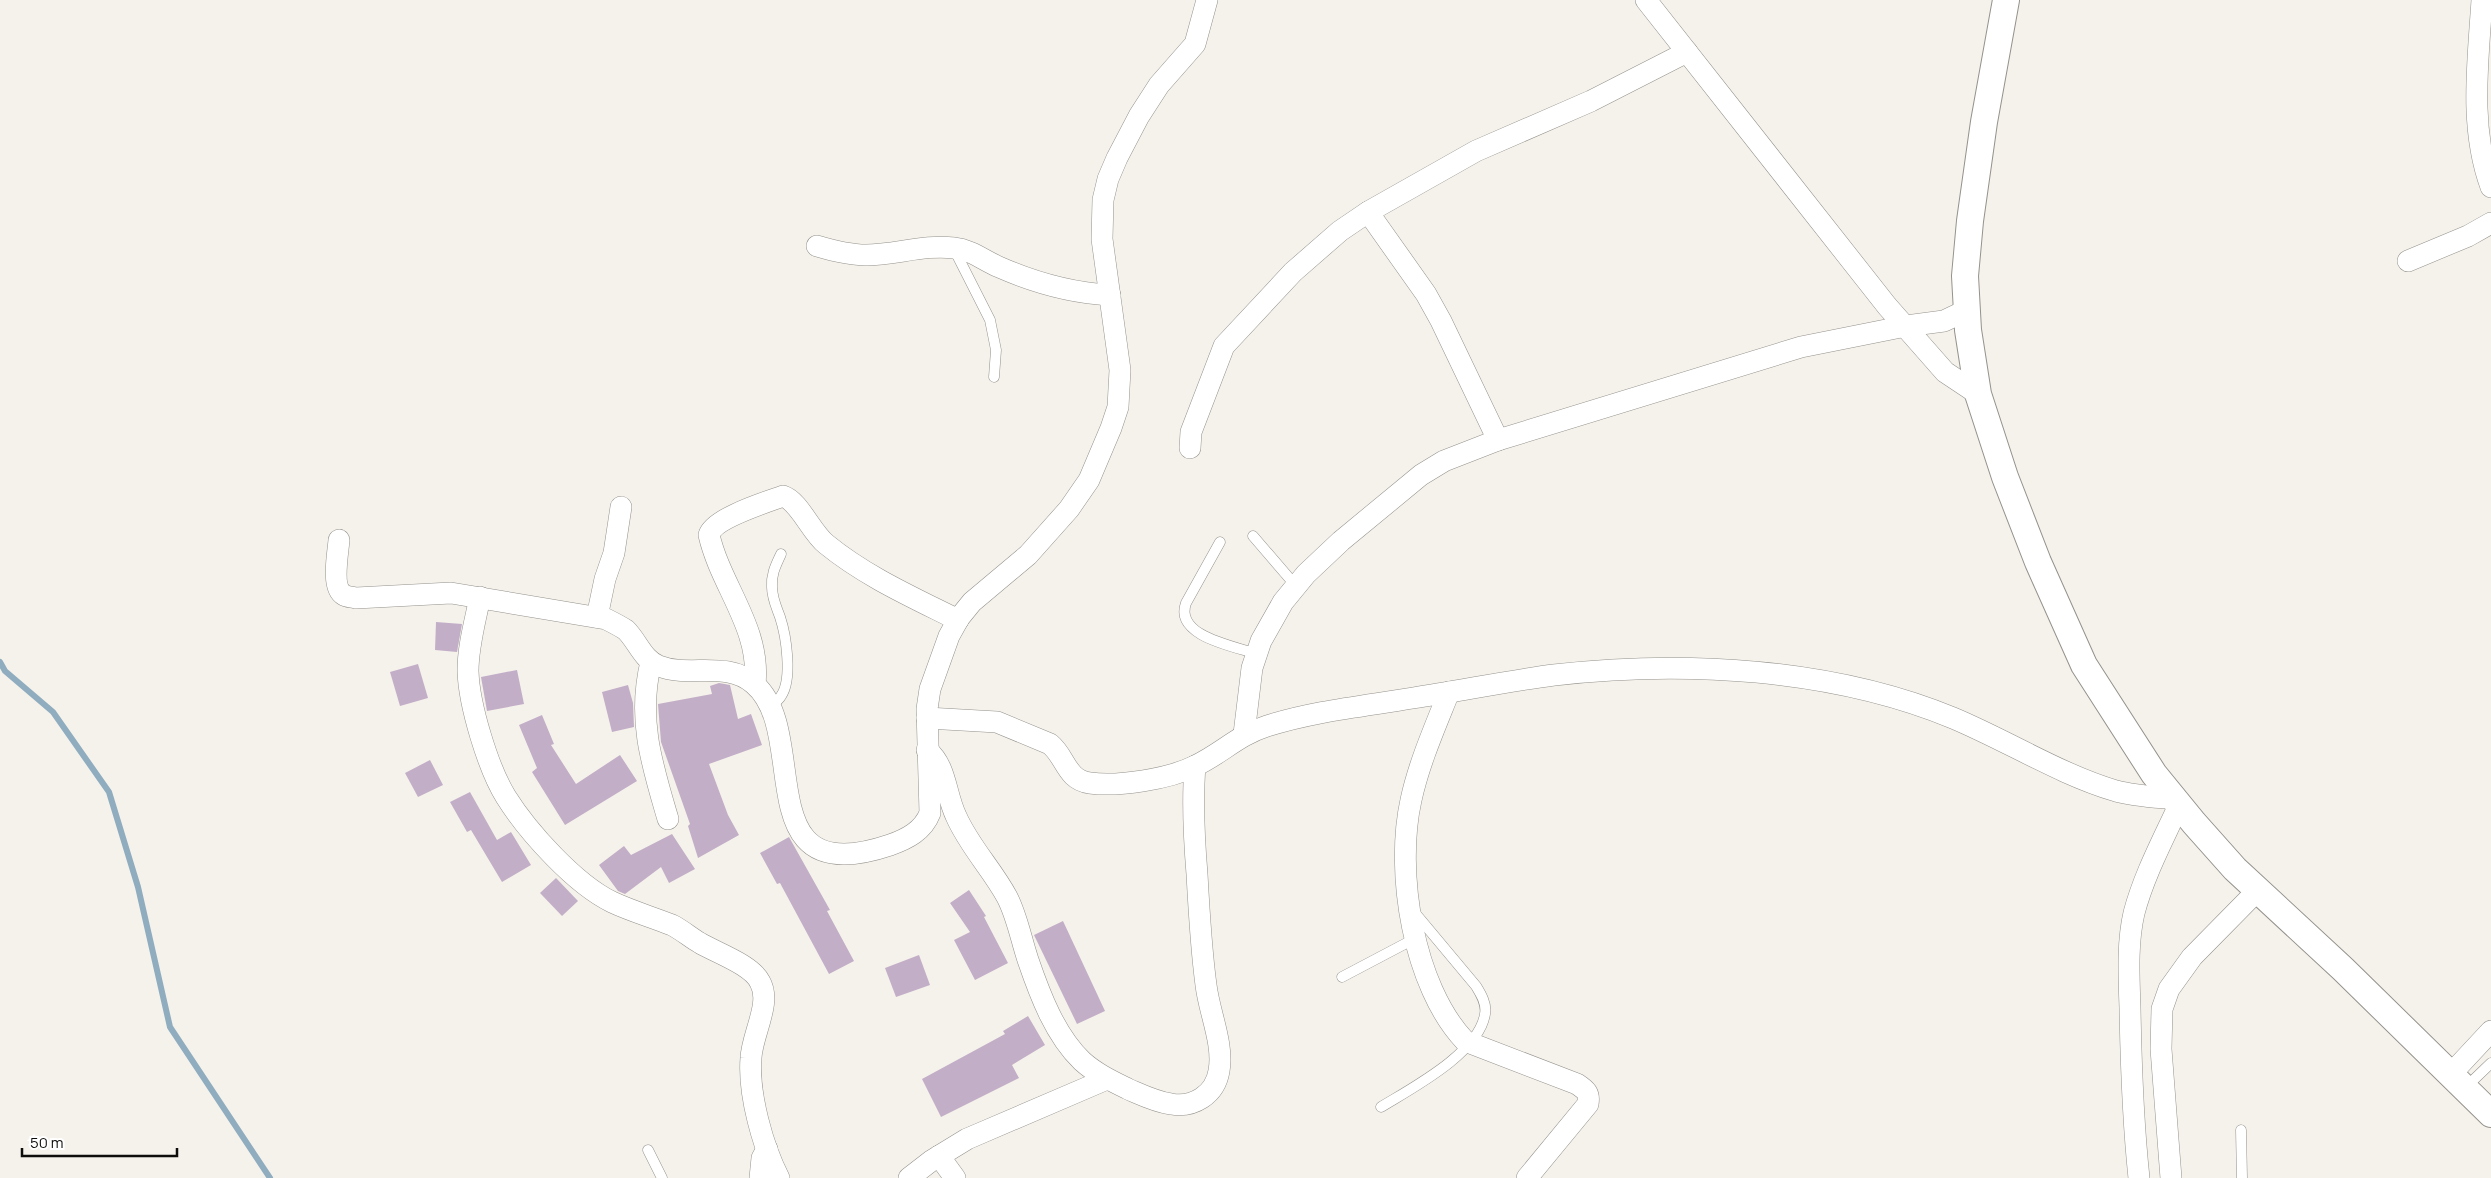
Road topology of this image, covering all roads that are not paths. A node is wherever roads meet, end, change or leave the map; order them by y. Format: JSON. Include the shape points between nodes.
{"nodes":[{"id":1,"x":1207,"y":0,"type":"edge"},
{"id":2,"x":1646,"y":0,"type":"edge"},
{"id":3,"x":2006,"y":0,"type":"edge"},
{"id":4,"x":2482,"y":0,"type":"edge"},
{"id":5,"x":1687,"y":52,"type":"junction"},
{"id":6,"x":2491,"y":187,"type":"edge"},
{"id":7,"x":1368,"y":212,"type":"junction"},
{"id":8,"x":2491,"y":223,"type":"edge"},
{"id":9,"x":817,"y":246,"type":"dead end"},
{"id":10,"x":953,"y":248,"type":"junction"},
{"id":11,"x":2408,"y":261,"type":"dead end"},
{"id":12,"x":1110,"y":295,"type":"junction"},
{"id":13,"x":1967,"y":310,"type":"junction"},
{"id":14,"x":1906,"y":326,"type":"junction"},
{"id":15,"x":994,"y":377,"type":"dead end"},
{"id":16,"x":1978,"y":394,"type":"junction"},
{"id":17,"x":1498,"y":440,"type":"junction"},
{"id":18,"x":1190,"y":448,"type":"dead end"},
{"id":19,"x":621,"y":507,"type":"dead end"},
{"id":20,"x":1253,"y":536,"type":"dead end"},
{"id":21,"x":340,"y":540,"type":"dead end"},
{"id":22,"x":1220,"y":542,"type":"dead end"},
{"id":23,"x":781,"y":554,"type":"dead end"},
{"id":24,"x":1296,"y":586,"type":"junction"},
{"id":25,"x":480,"y":597,"type":"junction"},
{"id":26,"x":596,"y":617,"type":"junction"},
{"id":27,"x":958,"y":620,"type":"junction"},
{"id":28,"x":1257,"y":654,"type":"junction"},
{"id":29,"x":651,"y":662,"type":"junction"},
{"id":30,"x":755,"y":684,"type":"junction"},
{"id":31,"x":1449,"y":692,"type":"junction"},
{"id":32,"x":770,"y":707,"type":"junction"},
{"id":33,"x":927,"y":718,"type":"junction"},
{"id":34,"x":1244,"y":734,"type":"junction"},
{"id":35,"x":927,"y":750,"type":"junction"},
{"id":36,"x":1195,"y":766,"type":"junction"},
{"id":37,"x":2177,"y":802,"type":"junction"},
{"id":38,"x":668,"y":819,"type":"dead end"},
{"id":39,"x":2258,"y":890,"type":"junction"},
{"id":40,"x":1409,"y":907,"type":"junction"},
{"id":41,"x":1416,"y":938,"type":"junction"},
{"id":42,"x":1342,"y":977,"type":"dead end"},
{"id":43,"x":2491,"y":1031,"type":"edge"},
{"id":44,"x":1470,"y":1043,"type":"junction"},
{"id":45,"x":2491,"y":1063,"type":"edge"},
{"id":46,"x":1107,"y":1079,"type":"junction"},
{"id":47,"x":2458,"y":1082,"type":"junction"},
{"id":48,"x":1381,"y":1107,"type":"dead end"},
{"id":49,"x":2491,"y":1114,"type":"edge"},
{"id":50,"x":2241,"y":1130,"type":"dead end"},
{"id":51,"x":767,"y":1149,"type":"junction"},
{"id":52,"x":648,"y":1150,"type":"dead end"},
{"id":53,"x":939,"y":1156,"type":"junction"},
{"id":54,"x":662,"y":1178,"type":"edge"},
{"id":55,"x":760,"y":1178,"type":"edge"},
{"id":56,"x":779,"y":1178,"type":"edge"},
{"id":57,"x":909,"y":1178,"type":"edge"},
{"id":58,"x":955,"y":1178,"type":"edge"},
{"id":59,"x":1528,"y":1178,"type":"edge"},
{"id":60,"x":2139,"y":1178,"type":"edge"},
{"id":61,"x":2171,"y":1178,"type":"edge"},
{"id":62,"x":2242,"y":1178,"type":"edge"}],
"edges":[{"from":1,"to":12,"type":"street","via":[[1195,44],[1149,100],[1130,131],[1108,179],[1102,221]]},
{"from":2,"to":5,"type":"street"},
{"from":3,"to":13,"type":"street","via":[[1970,221],[1965,276]]},
{"from":4,"to":6,"type":"street","via":[[2477,122],[2479,145]]},
{"from":5,"to":7,"type":"street","via":[[1592,102],[1476,151]]},
{"from":5,"to":14,"type":"street"},
{"from":7,"to":17,"type":"street","via":[[1442,321]]},
{"from":7,"to":18,"type":"street","via":[[1340,230],[1293,272],[1224,346],[1191,432]]},
{"from":8,"to":11,"type":"street"},
{"from":9,"to":10,"type":"street","via":[[868,255]]},
{"from":10,"to":12,"type":"street","via":[[969,251],[1023,276]]},
{"from":10,"to":15,"type":"lane","via":[[990,320],[996,350]]},
{"from":12,"to":27,"type":"street","via":[[1120,390],[1111,428],[1089,480],[1040,542],[972,602]]},
{"from":13,"to":14,"type":"street","via":[[1944,321]]},
{"from":13,"to":16,"type":"street"},
{"from":14,"to":16,"type":"street","via":[[1945,372]]},
{"from":14,"to":17,"type":"street","via":[[1801,347]]},
{"from":16,"to":37,"type":"street","via":[[2038,562],[2084,664],[2154,774]]},
{"from":17,"to":24,"type":"street","via":[[1444,461],[1421,475],[1341,541]]},
{"from":19,"to":26,"type":"street","via":[[614,553],[604,579]]},
{"from":20,"to":24,"type":"lane"},
{"from":21,"to":25,"type":"street","via":[[336,578],[339,590],[345,596],[356,598],[430,592]]},
{"from":22,"to":28,"type":"lane","via":[[1186,603],[1184,620],[1200,635]]},
{"from":23,"to":32,"type":"lane","via":[[773,570],[772,585],[786,643],[786,679],[781,698]]},
{"from":24,"to":28,"type":"street","via":[[1268,626]]},
{"from":25,"to":26,"type":"street"},
{"from":25,"to":51,"type":"street","via":[[469,654],[469,688],[485,746],[506,797],[562,864],[598,894],[674,927],[748,969],[760,981],[765,996],[753,1040],[751,1069]]},
{"from":26,"to":29,"type":"street","via":[[626,631]]},
{"from":27,"to":30,"type":"street","via":[[849,562],[816,535],[793,502],[783,496],[752,507],[716,526],[709,535],[752,640],[757,660]]},
{"from":27,"to":33,"type":"street","via":[[937,666],[930,689]]},
{"from":28,"to":34,"type":"street","via":[[1250,677]]},
{"from":29,"to":30,"type":"street","via":[[677,670],[718,670],[742,676]]},
{"from":29,"to":38,"type":"street","via":[[644,695],[648,746]]},
{"from":30,"to":32,"type":"street"},
{"from":31,"to":34,"type":"street","via":[[1322,713]]},
{"from":31,"to":37,"type":"street","via":[[1553,675],[1656,668],[1744,672],[1833,683],[1878,692],[1953,718],[2116,791]]},
{"from":31,"to":40,"type":"street","via":[[1411,801],[1404,858]]},
{"from":32,"to":35,"type":"street","via":[[780,739],[792,814],[800,831],[811,842],[835,854],[902,841],[927,821],[930,813]]},
{"from":33,"to":35,"type":"street"},
{"from":33,"to":36,"type":"street","via":[[988,721],[1050,744],[1074,778],[1090,784],[1136,781]]},
{"from":34,"to":36,"type":"street"},
{"from":35,"to":46,"type":"street","via":[[938,761],[955,815],[1007,897],[1031,970],[1059,1031],[1083,1062]]},
{"from":36,"to":46,"type":"street","via":[[1192,804],[1201,944],[1218,1044],[1219,1074],[1204,1097],[1181,1106],[1144,1096]]},
{"from":37,"to":39,"type":"street","via":[[2235,869]]},
{"from":37,"to":60,"type":"street","via":[[2147,873],[2132,931],[2129,979],[2131,1066]]},
{"from":39,"to":47,"type":"street"},
{"from":39,"to":61,"type":"street","via":[[2187,963],[2169,989],[2162,1009],[2161,1048]]},
{"from":40,"to":41,"type":"street"},
{"from":40,"to":44,"type":"lane","via":[[1482,995],[1486,1014]]},
{"from":41,"to":42,"type":"lane"},
{"from":41,"to":44,"type":"street","via":[[1435,997],[1457,1032]]},
{"from":43,"to":47,"type":"street"},
{"from":44,"to":48,"type":"lane","via":[[1453,1061]]},
{"from":44,"to":59,"type":"street","via":[[1587,1090],[1588,1104]]},
{"from":45,"to":47,"type":"lane"},
{"from":46,"to":53,"type":"street","via":[[968,1139]]},
{"from":47,"to":49,"type":"street"},
{"from":50,"to":62,"type":"lane"},
{"from":51,"to":55,"type":"street","via":[[762,1158]]},
{"from":51,"to":56,"type":"street"},
{"from":52,"to":54,"type":"lane"},
{"from":53,"to":57,"type":"street"},
{"from":53,"to":58,"type":"street"}]}
